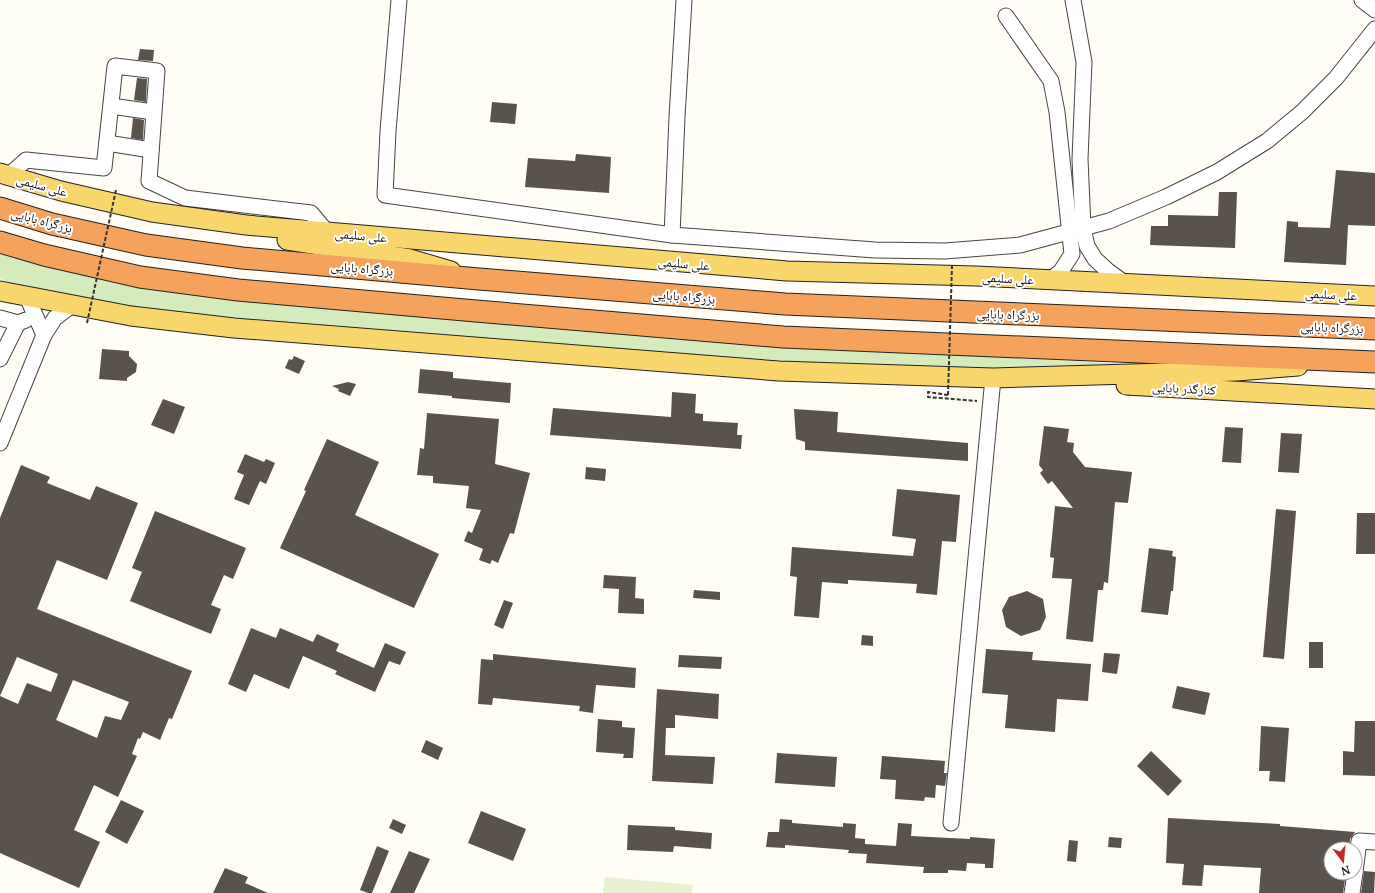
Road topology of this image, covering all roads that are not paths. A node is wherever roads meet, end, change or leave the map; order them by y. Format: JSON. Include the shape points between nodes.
{"nodes":[{"id":1,"x":399,"y":0,"type":"edge"},
{"id":2,"x":684,"y":0,"type":"edge"},
{"id":3,"x":1073,"y":0,"type":"edge"},
{"id":4,"x":1362,"y":0,"type":"edge"},
{"id":5,"x":1375,"y":10,"type":"edge"},
{"id":6,"x":1006,"y":16,"type":"dead end"},
{"id":7,"x":1375,"y":29,"type":"edge"},
{"id":8,"x":111,"y":106,"type":"junction"},
{"id":9,"x":153,"y":112,"type":"junction"},
{"id":10,"x":107,"y":143,"type":"junction"},
{"id":11,"x":151,"y":150,"type":"junction"},
{"id":12,"x":4,"y":174,"type":"edge"},
{"id":13,"x":0,"y":208,"type":"edge"},
{"id":14,"x":152,"y":212,"type":"junction"},
{"id":15,"x":1076,"y":229,"type":"junction"},
{"id":16,"x":327,"y":232,"type":"junction"},
{"id":17,"x":672,"y":235,"type":"junction"},
{"id":18,"x":0,"y":242,"type":"edge"},
{"id":19,"x":479,"y":279,"type":"junction"},
{"id":20,"x":1050,"y":280,"type":"junction"},
{"id":21,"x":1126,"y":284,"type":"junction"},
{"id":22,"x":0,"y":291,"type":"edge"},
{"id":23,"x":1372,"y":292,"type":"edge"},
{"id":24,"x":26,"y":297,"type":"junction"},
{"id":25,"x":72,"y":305,"type":"junction"},
{"id":26,"x":0,"y":318,"type":"edge"},
{"id":27,"x":37,"y":318,"type":"junction"},
{"id":28,"x":18,"y":324,"type":"junction"},
{"id":29,"x":1375,"y":329,"type":"edge"},
{"id":30,"x":44,"y":336,"type":"junction"},
{"id":31,"x":0,"y":359,"type":"edge"},
{"id":32,"x":1369,"y":361,"type":"edge"},
{"id":33,"x":993,"y":378,"type":"junction"},
{"id":34,"x":1375,"y":399,"type":"edge"},
{"id":35,"x":0,"y":443,"type":"edge"},
{"id":36,"x":951,"y":823,"type":"dead end"},
{"id":37,"x":1363,"y":841,"type":"edge"},
{"id":38,"x":1375,"y":842,"type":"edge"},
{"id":39,"x":1354,"y":881,"type":"edge"},
{"id":40,"x":1352,"y":893,"type":"edge"}],
"edges":[{"from":1,"to":17,"type":"street","via":[[385,195]]},
{"from":2,"to":17,"type":"street"},
{"from":3,"to":15,"type":"street","via":[[1084,62]]},
{"from":4,"to":5,"type":"street"},
{"from":6,"to":15,"type":"street","via":[[1051,81]]},
{"from":7,"to":15,"type":"street","via":[[1336,78],[1302,112],[1266,140],[1217,172],[1166,197],[1109,221]]},
{"from":8,"to":9,"type":"street"},
{"from":8,"to":9,"type":"street","via":[[115,66],[157,71]]},
{"from":8,"to":10,"type":"street"},
{"from":9,"to":11,"type":"street"},
{"from":10,"to":11,"type":"street"},
{"from":10,"to":12,"type":"street","via":[[104,168],[26,160]]},
{"from":11,"to":16,"type":"street","via":[[149,181],[185,198],[311,213]]},
{"from":12,"to":14,"type":"main road","name":"علی سلیمی","via":[[61,191]]},
{"from":13,"to":19,"type":"highway","name":"بزرگراه بابایی","via":[[52,224],[146,245],[242,258]]},
{"from":14,"to":16,"type":"main road","name":"علی سلیمی","via":[[246,225]]},
{"from":14,"to":19,"type":"main road","via":[[228,230],[410,259]]},
{"from":15,"to":17,"type":"street","via":[[1020,245],[946,251],[875,250]]},
{"from":15,"to":20,"type":"street","via":[[1072,254],[1065,266]]},
{"from":15,"to":21,"type":"street","via":[[1095,259]]},
{"from":16,"to":20,"type":"main road","name":"علی سلیمی","via":[[787,271]]},
{"from":18,"to":32,"type":"highway","via":[[44,255],[148,278],[238,290],[492,313],[783,337]]},
{"from":19,"to":29,"type":"highway","name":"بزرگراه بابایی","via":[[785,304]]},
{"from":20,"to":21,"type":"main road","name":"علی سلیمی"},
{"from":21,"to":23,"type":"main road","name":"علی سلیمی"},
{"from":22,"to":24,"type":"main road"},
{"from":24,"to":25,"type":"main road"},
{"from":24,"to":27,"type":"street"},
{"from":25,"to":30,"type":"street","via":[[55,318]]},
{"from":25,"to":33,"type":"main road","via":[[130,316],[234,328],[779,371]]},
{"from":26,"to":28,"type":"street"},
{"from":27,"to":28,"type":"street"},
{"from":27,"to":30,"type":"street"},
{"from":28,"to":31,"type":"street"},
{"from":30,"to":35,"type":"street"},
{"from":32,"to":33,"type":"main road","via":[[1237,371]]},
{"from":33,"to":34,"type":"main road","name":"کنارگذر بابایی"},
{"from":33,"to":36,"type":"street"},
{"from":37,"to":38,"type":"street"},
{"from":39,"to":40,"type":"street"}]}
